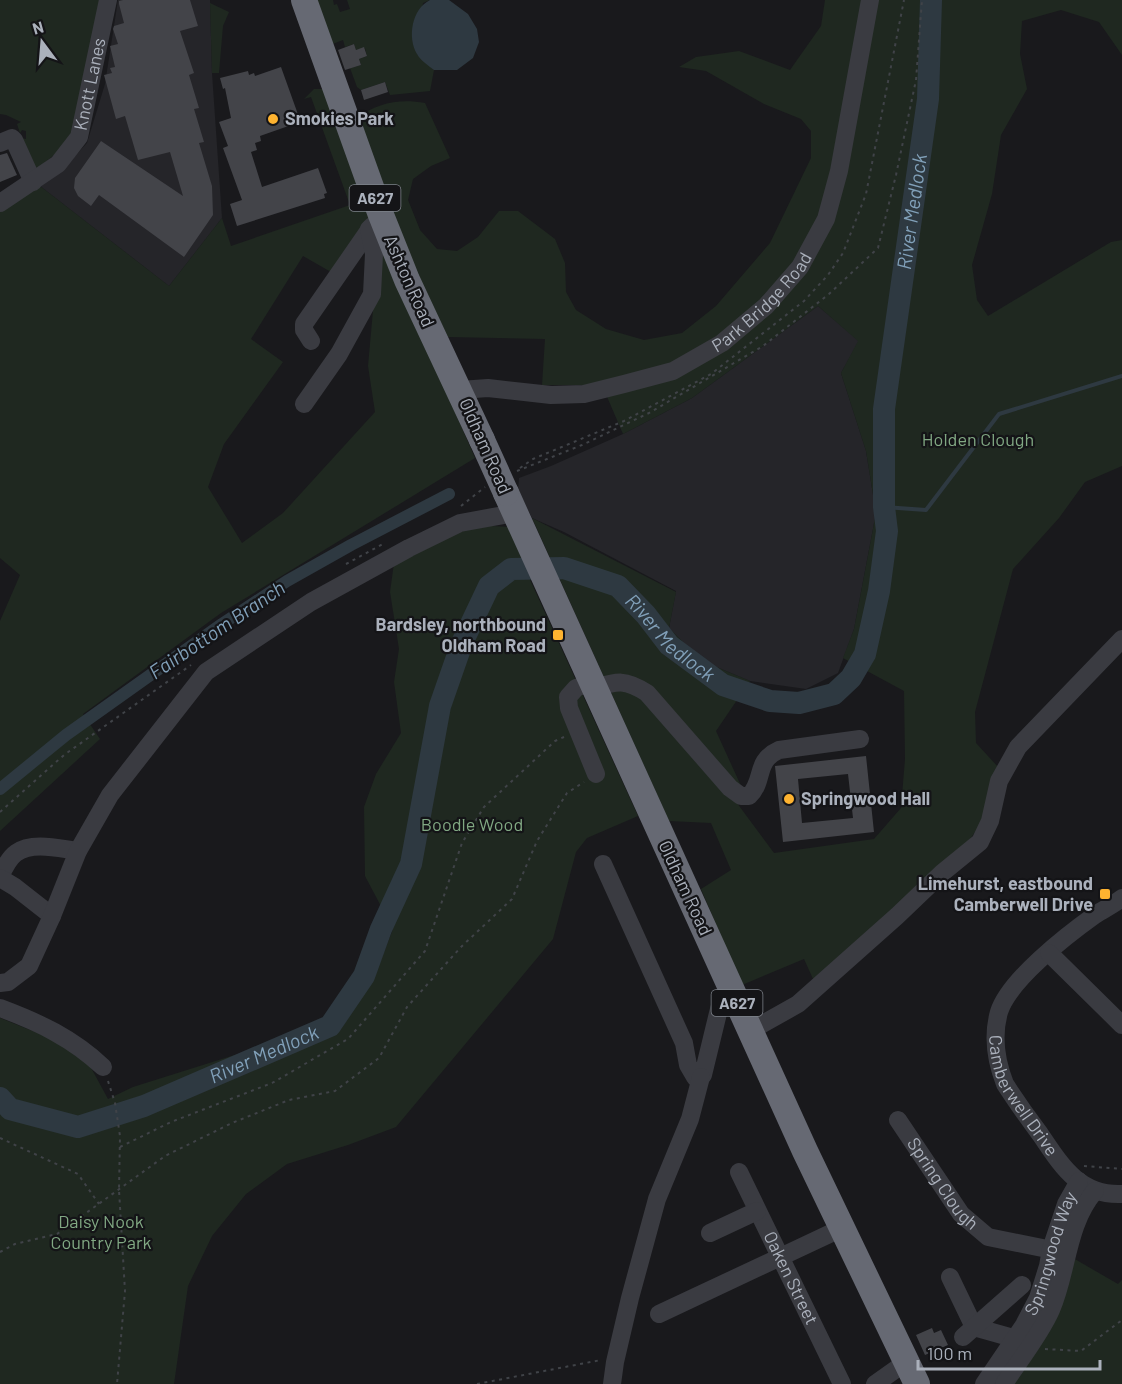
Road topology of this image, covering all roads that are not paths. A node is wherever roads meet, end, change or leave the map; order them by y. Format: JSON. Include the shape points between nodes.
{"nodes":[{"id":1,"x":108,"y":0,"type":"edge"},
{"id":2,"x":304,"y":0,"type":"edge"},
{"id":3,"x":870,"y":0,"type":"edge"},
{"id":4,"x":0,"y":143,"type":"edge"},
{"id":5,"x":33,"y":182,"type":"junction"},
{"id":6,"x":0,"y":203,"type":"edge"},
{"id":7,"x":375,"y":222,"type":"junction"},
{"id":8,"x":311,"y":340,"type":"dead end"},
{"id":9,"x":460,"y":390,"type":"junction"},
{"id":10,"x":304,"y":404,"type":"dead end"},
{"id":11,"x":514,"y":501,"type":"junction"},
{"id":12,"x":1122,"y":639,"type":"edge"},
{"id":13,"x":592,"y":685,"type":"junction"},
{"id":14,"x":860,"y":739,"type":"dead end"},
{"id":15,"x":596,"y":774,"type":"road end"},
{"id":16,"x":78,"y":851,"type":"junction"},
{"id":17,"x":603,"y":864,"type":"dead end"},
{"id":18,"x":0,"y":877,"type":"edge"},
{"id":19,"x":1122,"y":898,"type":"edge"},
{"id":20,"x":52,"y":916,"type":"junction"},
{"id":21,"x":1049,"y":953,"type":"junction"},
{"id":22,"x":0,"y":983,"type":"edge"},
{"id":23,"x":732,"y":993,"type":"junction"},
{"id":24,"x":0,"y":1008,"type":"edge"},
{"id":25,"x":1122,"y":1025,"type":"edge"},
{"id":26,"x":750,"y":1030,"type":"junction"},
{"id":27,"x":103,"y":1067,"type":"road end"},
{"id":28,"x":701,"y":1077,"type":"junction"},
{"id":29,"x":898,"y":1120,"type":"dead end"},
{"id":30,"x":739,"y":1172,"type":"dead end"},
{"id":31,"x":1073,"y":1177,"type":"junction"},
{"id":32,"x":1095,"y":1191,"type":"junction"},
{"id":33,"x":1122,"y":1194,"type":"edge"},
{"id":34,"x":757,"y":1211,"type":"junction"},
{"id":35,"x":842,"y":1228,"type":"junction"},
{"id":36,"x":710,"y":1233,"type":"dead end"},
{"id":37,"x":1059,"y":1251,"type":"junction"},
{"id":38,"x":780,"y":1258,"type":"junction"},
{"id":39,"x":950,"y":1277,"type":"dead end"},
{"id":40,"x":1022,"y":1285,"type":"dead end"},
{"id":41,"x":659,"y":1314,"type":"dead end"},
{"id":42,"x":969,"y":1332,"type":"junction"},
{"id":43,"x":1020,"y":1343,"type":"junction"},
{"id":44,"x":912,"y":1373,"type":"edge"},
{"id":45,"x":612,"y":1384,"type":"edge"},
{"id":46,"x":842,"y":1384,"type":"edge"},
{"id":47,"x":875,"y":1384,"type":"edge"},
{"id":48,"x":984,"y":1384,"type":"edge"},
{"id":49,"x":1004,"y":1384,"type":"edge"}],
"edges":[{"from":1,"to":5,"type":"street","name":"Knott Lanes","via":[[80,136],[58,164]]},
{"from":2,"to":7,"type":"highway","name":"Ashton Road","number":"A627"},
{"from":3,"to":9,"type":"street","name":"Park Bridge Road","via":[[839,171],[826,219],[800,267],[766,306],[722,343],[673,371],[584,394]]},
{"from":4,"to":5,"type":"street","via":[[14,140]]},
{"from":5,"to":6,"type":"street","name":"Knott Lanes"},
{"from":7,"to":8,"type":"street","via":[[304,324]]},
{"from":7,"to":9,"type":"highway","name":"Ashton Road","number":"A627"},
{"from":7,"to":10,"type":"street","via":[[372,294],[339,354]]},
{"from":9,"to":11,"type":"highway","name":"Oldham Road","number":"A627","bridge":true},
{"from":11,"to":13,"type":"highway","name":"Oldham Road","number":"A627"},
{"from":11,"to":16,"type":"street","via":[[409,548],[311,602],[206,672],[110,795]]},
{"from":12,"to":26,"type":"street","via":[[1018,747],[999,781],[990,821],[980,842],[798,1004]]},
{"from":13,"to":14,"type":"street","via":[[632,683],[647,693],[741,796],[754,791],[762,765],[779,750]]},
{"from":13,"to":15,"type":"street","via":[[576,688],[568,697]]},
{"from":13,"to":23,"type":"highway","name":"Oldham Road","number":"A627"},
{"from":16,"to":18,"type":"street","via":[[44,847],[19,850]]},
{"from":16,"to":20,"type":"street"},
{"from":17,"to":28,"type":"street","via":[[684,1043],[688,1065],[694,1076]]},
{"from":18,"to":20,"type":"street"},
{"from":19,"to":21,"type":"street","name":"Camberwell Drive"},
{"from":20,"to":22,"type":"street","via":[[29,966],[8,982]]},
{"from":21,"to":25,"type":"street"},
{"from":21,"to":31,"type":"street","name":"Camberwell Drive","via":[[1007,997],[999,1012],[995,1046],[1005,1084]]},
{"from":23,"to":26,"type":"highway","name":"Oldham Road","number":"A627"},
{"from":23,"to":28,"type":"street","via":[[719,1009]]},
{"from":24,"to":27,"type":"street","via":[[39,1022],[86,1051]]},
{"from":26,"to":35,"type":"highway","name":"Oldham Road","number":"A627"},
{"from":28,"to":45,"type":"street","via":[[690,1119],[657,1199]]},
{"from":29,"to":37,"type":"street","name":"Spring Clough","via":[[961,1214],[988,1237]]},
{"from":30,"to":34,"type":"street","name":"Oaken Street"},
{"from":31,"to":32,"type":"street","name":"Camberwell Drive"},
{"from":31,"to":37,"type":"street","name":"Springwood Way"},
{"from":32,"to":33,"type":"street","name":"Camberwell Drive"},
{"from":32,"to":37,"type":"street","name":"Springwood Way"},
{"from":34,"to":36,"type":"street"},
{"from":34,"to":38,"type":"street","name":"Oaken Street"},
{"from":35,"to":38,"type":"street"},
{"from":35,"to":44,"type":"highway","name":"Oldham Road","number":"A627"},
{"from":37,"to":43,"type":"street","name":"Springwood Way","via":[[1048,1266]]},
{"from":38,"to":41,"type":"street"},
{"from":38,"to":46,"type":"street","name":"Oaken Street"},
{"from":39,"to":42,"type":"street"},
{"from":40,"to":42,"type":"street"},
{"from":42,"to":43,"type":"street"},
{"from":43,"to":48,"type":"street","name":"Springwood Way"},
{"from":43,"to":49,"type":"street","name":"Springwood Way"},
{"from":44,"to":47,"type":"street"}]}
